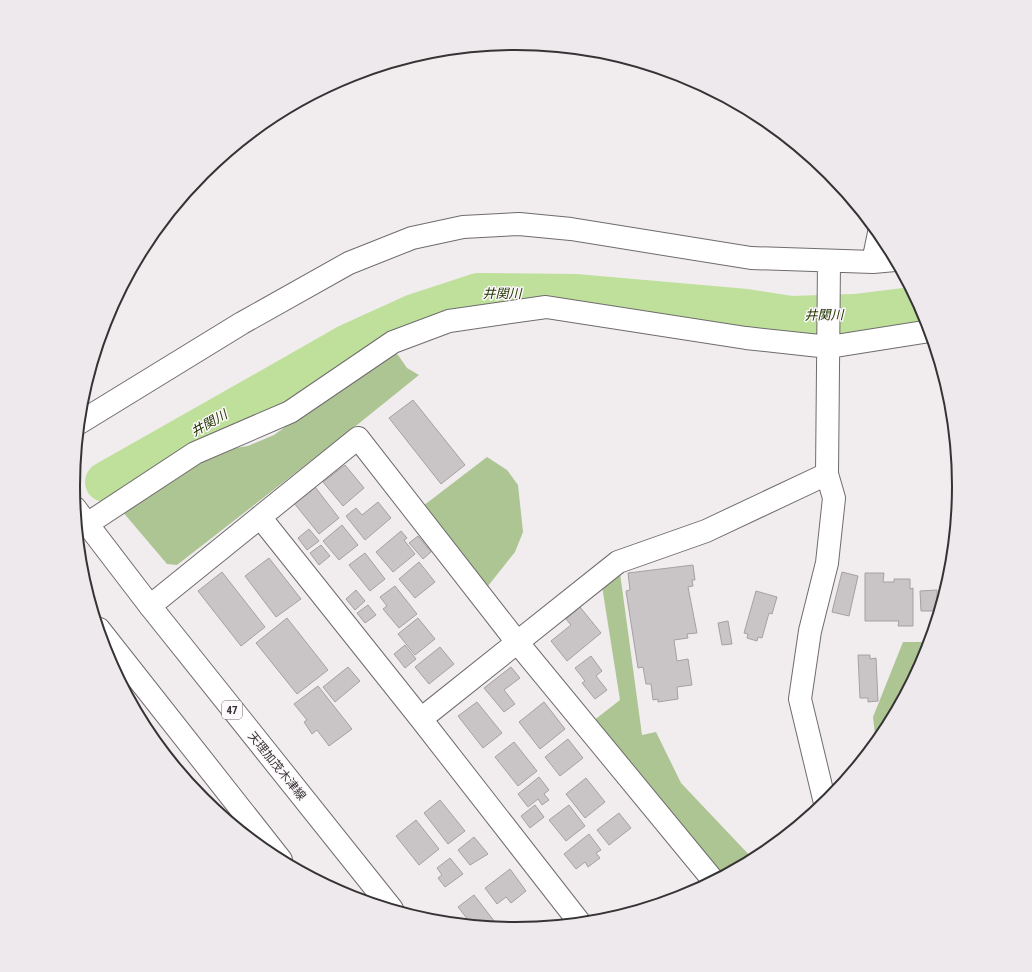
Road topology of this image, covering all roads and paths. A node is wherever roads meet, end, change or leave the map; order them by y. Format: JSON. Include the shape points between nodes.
{"nodes":[{"id":1,"x":877,"y":242,"type":"edge"},
{"id":2,"x":889,"y":261,"type":"edge"},
{"id":3,"x":829,"y":262,"type":"junction"},
{"id":4,"x":873,"y":262,"type":"junction"},
{"id":5,"x":924,"y":332,"type":"edge"},
{"id":6,"x":829,"y":347,"type":"junction"},
{"id":7,"x":85,"y":419,"type":"edge"},
{"id":8,"x":827,"y":474,"type":"junction"},
{"id":9,"x":81,"y":516,"type":"edge"},
{"id":10,"x":260,"y":517,"type":"junction"},
{"id":11,"x":150,"y":606,"type":"junction"},
{"id":12,"x":517,"y":642,"type":"junction"},
{"id":13,"x":109,"y":643,"type":"edge"},
{"id":14,"x":422,"y":719,"type":"junction"},
{"id":15,"x":823,"y":795,"type":"edge"},
{"id":16,"x":270,"y":846,"type":"edge"},
{"id":17,"x":710,"y":876,"type":"edge"},
{"id":18,"x":386,"y":902,"type":"edge"},
{"id":19,"x":576,"y":918,"type":"edge"}],
"edges":[{"from":1,"to":4,"type":"street"},
{"from":2,"to":4,"type":"street"},
{"from":3,"to":4,"type":"street"},
{"from":3,"to":6,"type":"street"},
{"from":3,"to":7,"type":"street","via":[[751,258],[571,229],[519,224],[462,227],[412,238],[349,263],[237,326]]},
{"from":5,"to":6,"type":"street"},
{"from":6,"to":8,"type":"street"},
{"from":6,"to":9,"type":"street","via":[[746,338],[546,307],[449,321],[393,342],[290,412],[195,453]]},
{"from":8,"to":12,"type":"street","via":[[706,531],[618,562]]},
{"from":8,"to":15,"type":"street","via":[[834,498],[827,563],[810,632],[800,699]]},
{"from":9,"to":11,"type":"street","name":"天理加茂木津線","number":"47"},
{"from":10,"to":11,"type":"street"},
{"from":10,"to":12,"type":"street","via":[[358,438]]},
{"from":10,"to":14,"type":"street"},
{"from":11,"to":18,"type":"street","name":"天理加茂木津線","number":"47"},
{"from":12,"to":14,"type":"street"},
{"from":12,"to":17,"type":"street"},
{"from":13,"to":16,"type":"street"},
{"from":14,"to":19,"type":"street"}]}
